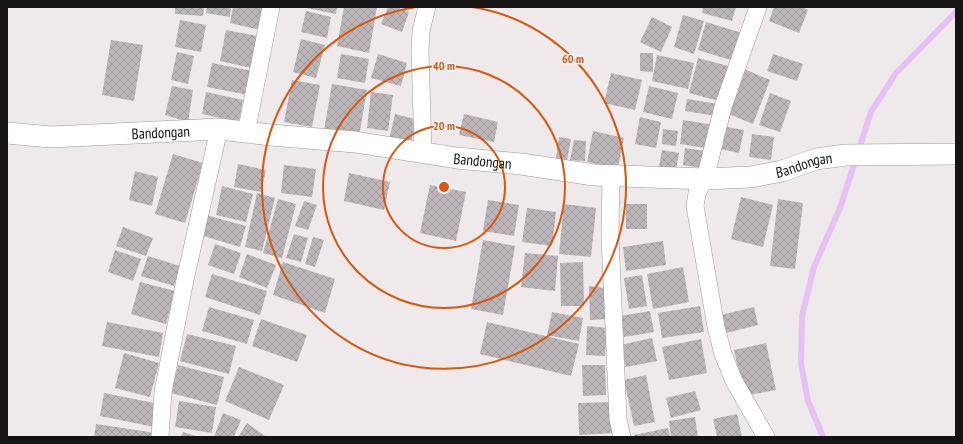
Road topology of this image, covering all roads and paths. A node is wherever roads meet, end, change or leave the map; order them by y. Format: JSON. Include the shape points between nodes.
{"nodes":[{"id":1,"x":271,"y":7,"type":"edge"},
{"id":2,"x":427,"y":7,"type":"edge"},
{"id":3,"x":758,"y":7,"type":"edge"},
{"id":4,"x":218,"y":129,"type":"junction"},
{"id":5,"x":7,"y":133,"type":"edge"},
{"id":6,"x":246,"y":133,"type":"junction"},
{"id":7,"x":423,"y":152,"type":"junction"},
{"id":8,"x":956,"y":154,"type":"edge"},
{"id":9,"x":611,"y":176,"type":"junction"},
{"id":10,"x":705,"y":179,"type":"junction"},
{"id":11,"x":160,"y":437,"type":"edge"},
{"id":12,"x":622,"y":437,"type":"edge"},
{"id":13,"x":766,"y":437,"type":"edge"}],
"edges":[{"from":1,"to":6,"type":"street"},
{"from":2,"to":7,"type":"street","via":[[421,31],[420,51]]},
{"from":3,"to":10,"type":"street","via":[[722,107]]},
{"from":4,"to":5,"type":"street","name":"Bandongan","via":[[51,137]]},
{"from":4,"to":6,"type":"street","name":"Bandongan"},
{"from":4,"to":11,"type":"street","via":[[163,392]]},
{"from":6,"to":7,"type":"street","name":"Bandongan","via":[[355,142]]},
{"from":7,"to":9,"type":"street","name":"Bandongan"},
{"from":8,"to":10,"type":"street","name":"Bandongan","via":[[846,155],[816,159],[782,172],[751,177]]},
{"from":9,"to":10,"type":"street","name":"Bandongan"},
{"from":9,"to":12,"type":"street","via":[[610,237],[618,418]]},
{"from":10,"to":13,"type":"street","via":[[697,193],[695,206],[716,327],[728,368]]}]}
